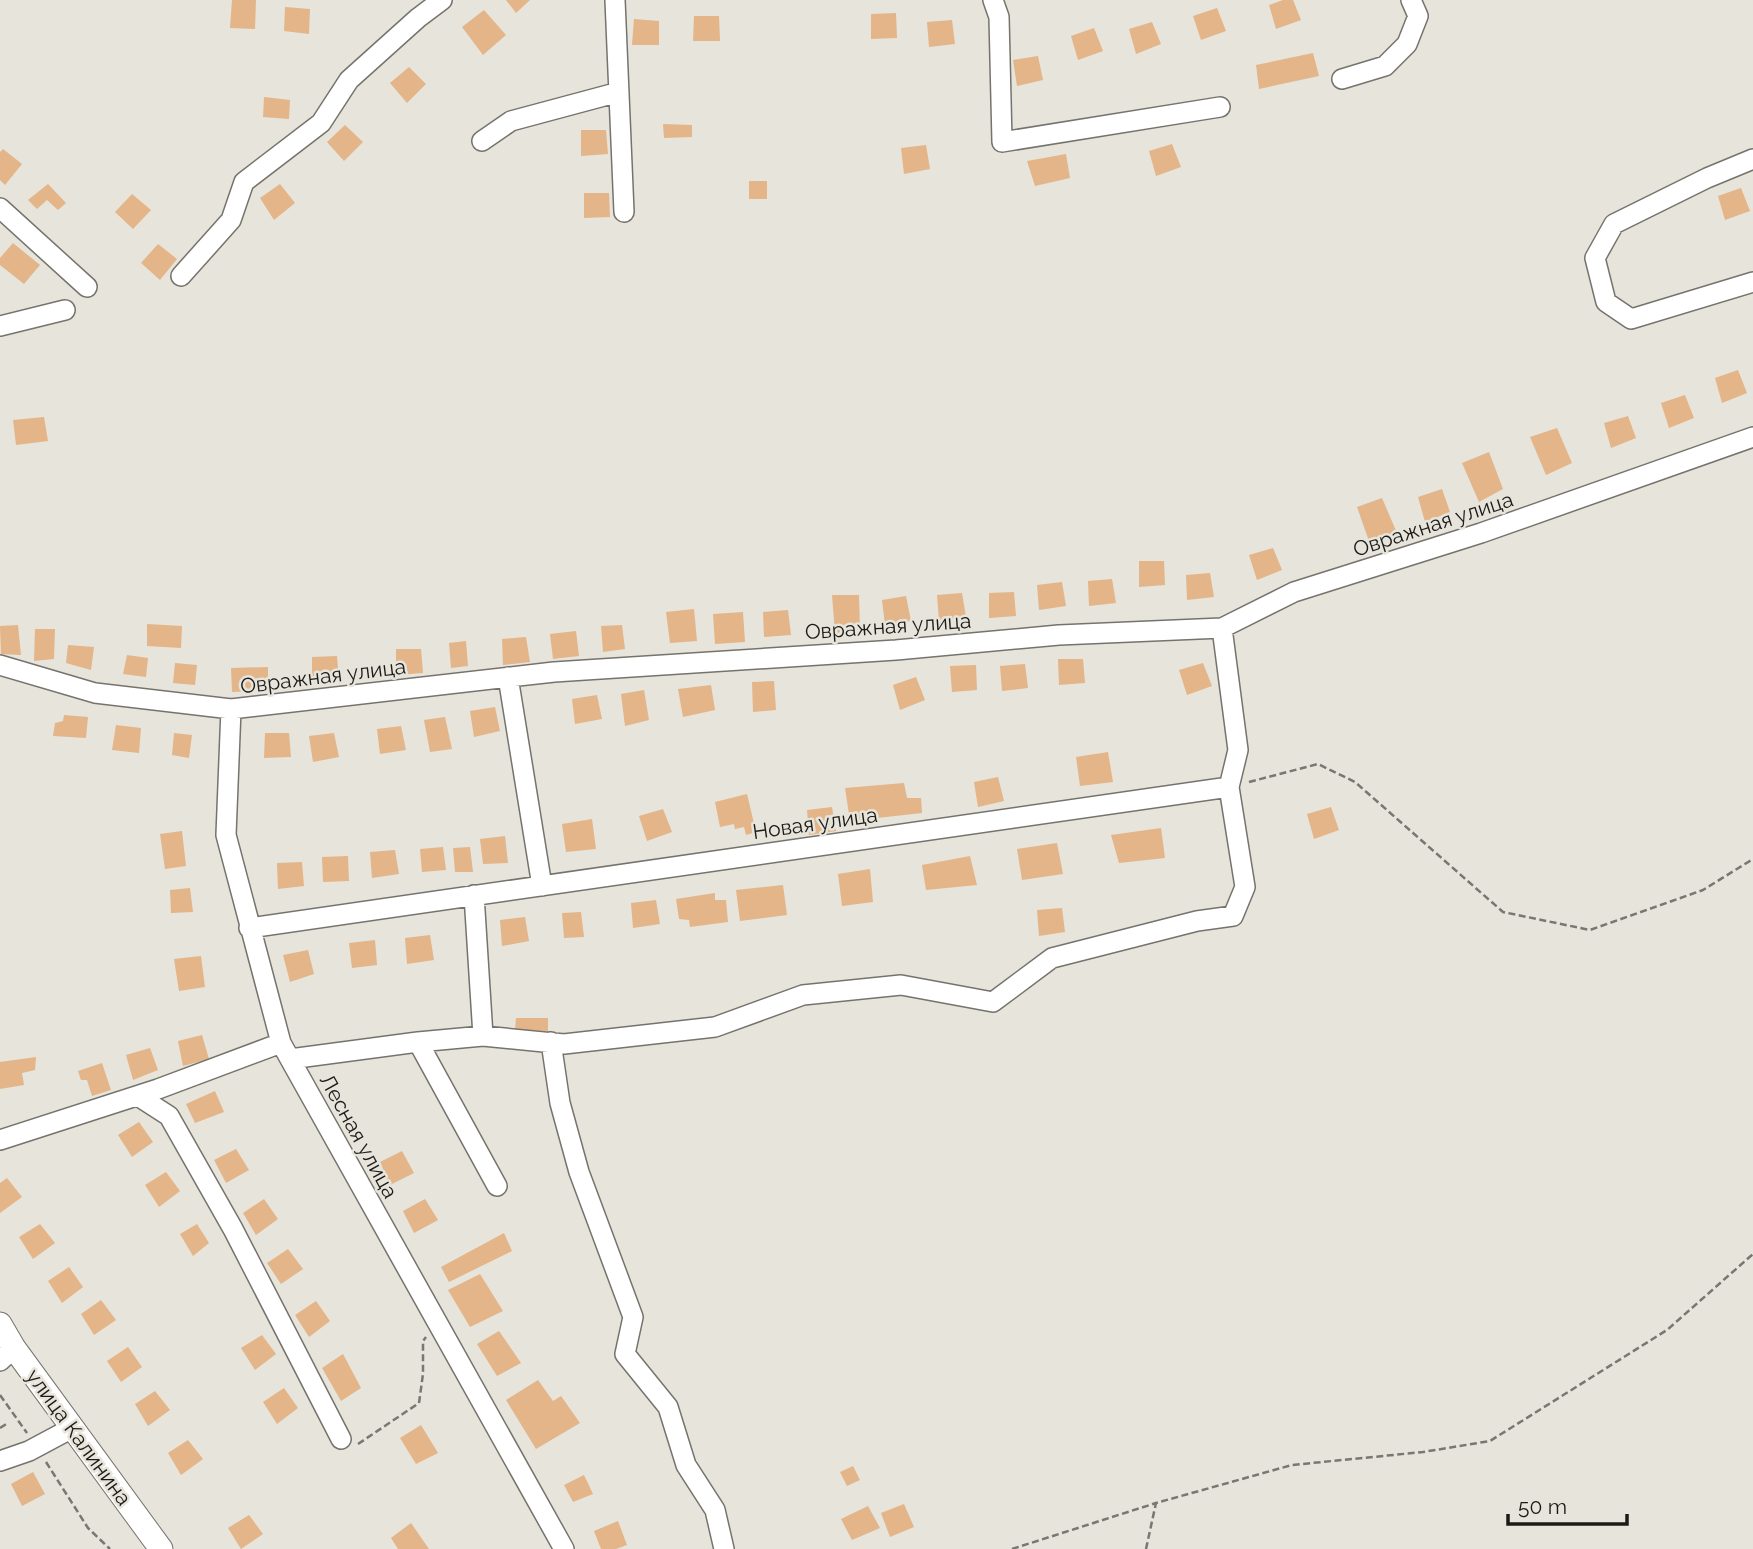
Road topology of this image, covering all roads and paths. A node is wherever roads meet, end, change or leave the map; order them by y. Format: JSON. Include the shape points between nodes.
{"nodes":[{"id":1,"x":442,"y":0,"type":"edge"},
{"id":2,"x":615,"y":0,"type":"edge"},
{"id":3,"x":993,"y":0,"type":"edge"},
{"id":4,"x":1411,"y":0,"type":"edge"},
{"id":5,"x":1342,"y":79,"type":"dead end"},
{"id":6,"x":619,"y":92,"type":"junction"},
{"id":7,"x":1220,"y":107,"type":"dead end"},
{"id":8,"x":482,"y":141,"type":"dead end"},
{"id":9,"x":1753,"y":159,"type":"edge"},
{"id":10,"x":0,"y":208,"type":"edge"},
{"id":11,"x":624,"y":212,"type":"dead end"},
{"id":12,"x":181,"y":276,"type":"dead end"},
{"id":13,"x":1753,"y":282,"type":"edge"},
{"id":14,"x":87,"y":286,"type":"dead end"},
{"id":15,"x":65,"y":310,"type":"dead end"},
{"id":16,"x":0,"y":326,"type":"edge"},
{"id":17,"x":1753,"y":438,"type":"edge"},
{"id":18,"x":1222,"y":628,"type":"junction"},
{"id":19,"x":0,"y":665,"type":"edge"},
{"id":20,"x":509,"y":677,"type":"junction"},
{"id":21,"x":231,"y":709,"type":"junction"},
{"id":22,"x":1229,"y":787,"type":"junction"},
{"id":23,"x":1753,"y":859,"type":"edge"},
{"id":24,"x":542,"y":886,"type":"junction"},
{"id":25,"x":474,"y":895,"type":"junction"},
{"id":26,"x":249,"y":928,"type":"junction"},
{"id":27,"x":483,"y":1036,"type":"junction"},
{"id":28,"x":418,"y":1042,"type":"junction"},
{"id":29,"x":551,"y":1042,"type":"junction"},
{"id":30,"x":286,"y":1051,"type":"junction"},
{"id":31,"x":138,"y":1096,"type":"junction"},
{"id":32,"x":0,"y":1140,"type":"edge"},
{"id":33,"x":497,"y":1186,"type":"dead end"},
{"id":34,"x":1753,"y":1254,"type":"edge"},
{"id":35,"x":436,"y":1322,"type":"junction"},
{"id":36,"x":0,"y":1324,"type":"edge"},
{"id":37,"x":7,"y":1355,"type":"edge"},
{"id":38,"x":0,"y":1395,"type":"edge"},
{"id":39,"x":8,"y":1423,"type":"dead end"},
{"id":40,"x":0,"y":1428,"type":"edge"},
{"id":41,"x":72,"y":1428,"type":"junction"},
{"id":42,"x":341,"y":1439,"type":"joint"},
{"id":43,"x":36,"y":1448,"type":"junction"},
{"id":44,"x":0,"y":1461,"type":"edge"},
{"id":45,"x":1156,"y":1503,"type":"junction"},
{"id":46,"x":555,"y":1540,"type":"edge"},
{"id":47,"x":110,"y":1549,"type":"edge"},
{"id":48,"x":161,"y":1549,"type":"edge"},
{"id":49,"x":564,"y":1549,"type":"edge"},
{"id":50,"x":724,"y":1549,"type":"edge"},
{"id":51,"x":1012,"y":1549,"type":"edge"},
{"id":52,"x":1146,"y":1549,"type":"edge"}],
"edges":[{"from":1,"to":12,"type":"street","via":[[349,80],[321,124],[244,182],[231,220]]},
{"from":2,"to":6,"type":"street"},
{"from":3,"to":7,"type":"street","via":[[999,17],[1002,142]]},
{"from":4,"to":5,"type":"street","via":[[1418,16],[1407,44],[1385,66]]},
{"from":6,"to":8,"type":"street","via":[[511,121]]},
{"from":6,"to":11,"type":"street"},
{"from":9,"to":13,"type":"street","via":[[1614,224],[1595,258],[1606,302],[1632,319]]},
{"from":10,"to":14,"type":"street"},
{"from":15,"to":16,"type":"street"},
{"from":17,"to":18,"type":"street","name":"Овражная улица","via":[[1481,533],[1294,592]]},
{"from":18,"to":20,"type":"street","name":"Овражная улица","via":[[1059,635]]},
{"from":18,"to":22,"type":"street","via":[[1238,750]]},
{"from":19,"to":21,"type":"street","name":"Овражная улица","via":[[95,693]]},
{"from":20,"to":21,"type":"street","name":"Овражная улица"},
{"from":20,"to":24,"type":"street"},
{"from":21,"to":26,"type":"street","name":"Лесная улица","via":[[226,835]]},
{"from":22,"to":23,"type":"path","via":[[1318,764],[1355,782],[1503,912],[1590,930],[1703,890]]},
{"from":22,"to":24,"type":"street","name":"Новая улица"},
{"from":22,"to":29,"type":"street","via":[[1245,887],[1233,916],[1052,958],[993,1002],[901,985],[803,995],[715,1027]]},
{"from":24,"to":25,"type":"street","name":"Новая улица"},
{"from":25,"to":26,"type":"street","name":"Новая улица"},
{"from":25,"to":27,"type":"street"},
{"from":26,"to":30,"type":"street","name":"Лесная улица"},
{"from":27,"to":28,"type":"street"},
{"from":27,"to":29,"type":"street"},
{"from":28,"to":30,"type":"street"},
{"from":28,"to":33,"type":"street"},
{"from":29,"to":50,"type":"street","via":[[560,1103],[579,1171],[633,1317],[625,1354],[668,1406],[686,1465],[715,1510]]},
{"from":30,"to":31,"type":"street"},
{"from":30,"to":35,"type":"street","name":"Лесная улица"},
{"from":31,"to":32,"type":"street"},
{"from":31,"to":42,"type":"street","via":[[169,1116]]},
{"from":34,"to":45,"type":"path","via":[[1667,1330],[1490,1441],[1292,1465]]},
{"from":35,"to":42,"type":"path","via":[[424,1341],[419,1402],[358,1444]]},
{"from":35,"to":46,"type":"street","name":"Лесная улица"},
{"from":36,"to":37,"type":"main road","name":"улица Калинина"},
{"from":37,"to":41,"type":"main road","name":"улица Калинина"},
{"from":38,"to":43,"type":"path"},
{"from":39,"to":40,"type":"path"},
{"from":41,"to":43,"type":"street"},
{"from":41,"to":48,"type":"main road","name":"улица Калинина"},
{"from":43,"to":44,"type":"street"},
{"from":43,"to":47,"type":"path","via":[[88,1528]]},
{"from":45,"to":51,"type":"path"},
{"from":45,"to":52,"type":"path"},
{"from":46,"to":49,"type":"street","name":"Лесная улица"}]}
